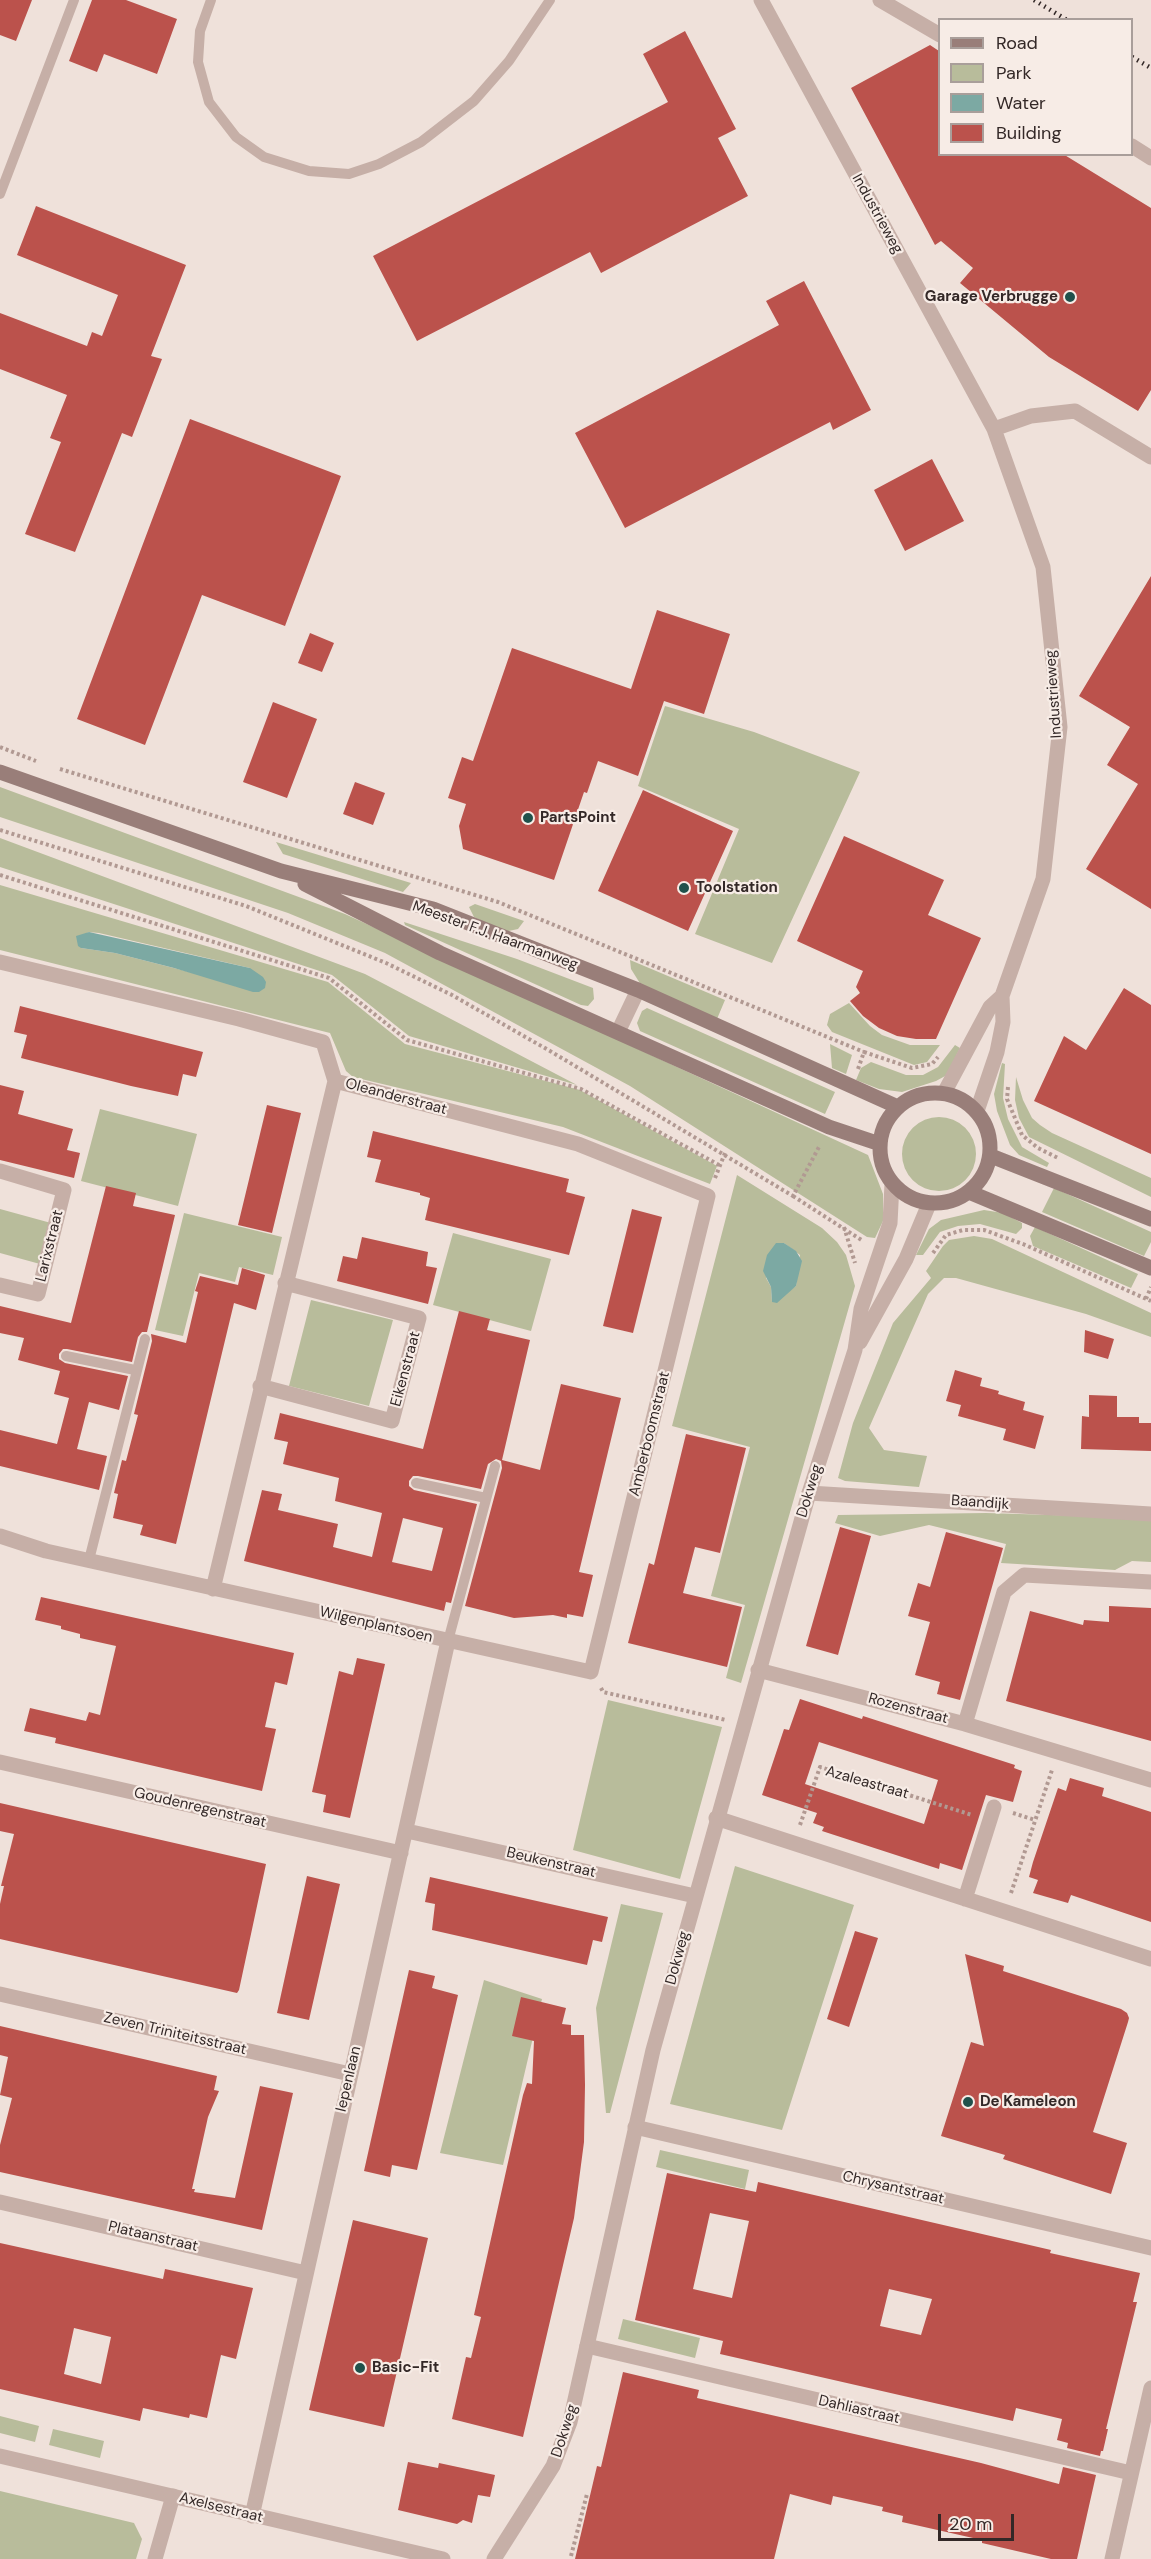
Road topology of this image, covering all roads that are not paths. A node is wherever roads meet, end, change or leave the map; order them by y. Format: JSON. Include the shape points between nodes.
{"nodes":[{"id":1,"x":74,"y":0,"type":"edge"},
{"id":2,"x":211,"y":0,"type":"edge"},
{"id":3,"x":550,"y":0,"type":"edge"},
{"id":4,"x":760,"y":0,"type":"edge"},
{"id":5,"x":880,"y":0,"type":"edge"},
{"id":6,"x":938,"y":34,"type":"edge"},
{"id":7,"x":1133,"y":147,"type":"edge"},
{"id":8,"x":1151,"y":158,"type":"edge"},
{"id":9,"x":0,"y":194,"type":"edge"},
{"id":10,"x":994,"y":429,"type":"junction"},
{"id":11,"x":1151,"y":457,"type":"edge"},
{"id":12,"x":0,"y":772,"type":"edge"},
{"id":13,"x":281,"y":871,"type":"junction"},
{"id":14,"x":0,"y":962,"type":"edge"},
{"id":15,"x":638,"y":990,"type":"junction"},
{"id":16,"x":1002,"y":996,"type":"junction"},
{"id":17,"x":618,"y":1032,"type":"junction"},
{"id":18,"x":335,"y":1081,"type":"junction"},
{"id":19,"x":944,"y":1093,"type":"junction"},
{"id":20,"x":898,"y":1107,"type":"junction"},
{"id":21,"x":977,"y":1111,"type":"junction"},
{"id":22,"x":880,"y":1144,"type":"junction"},
{"id":23,"x":991,"y":1156,"type":"junction"},
{"id":24,"x":0,"y":1171,"type":"edge"},
{"id":25,"x":892,"y":1184,"type":"junction"},
{"id":26,"x":969,"y":1192,"type":"junction"},
{"id":27,"x":708,"y":1196,"type":"joint"},
{"id":28,"x":929,"y":1204,"type":"junction"},
{"id":29,"x":1151,"y":1219,"type":"edge"},
{"id":30,"x":1151,"y":1268,"type":"edge"},
{"id":31,"x":285,"y":1283,"type":"junction"},
{"id":32,"x":0,"y":1285,"type":"edge"},
{"id":33,"x":145,"y":1339,"type":"dead end"},
{"id":34,"x":855,"y":1350,"type":"junction"},
{"id":35,"x":66,"y":1356,"type":"dead end"},
{"id":36,"x":135,"y":1370,"type":"junction"},
{"id":37,"x":260,"y":1386,"type":"junction"},
{"id":38,"x":495,"y":1466,"type":"dead end"},
{"id":39,"x":416,"y":1483,"type":"dead end"},
{"id":40,"x":809,"y":1493,"type":"junction"},
{"id":41,"x":486,"y":1498,"type":"junction"},
{"id":42,"x":1151,"y":1514,"type":"edge"},
{"id":43,"x":0,"y":1536,"type":"edge"},
{"id":44,"x":89,"y":1560,"type":"junction"},
{"id":45,"x":1151,"y":1582,"type":"edge"},
{"id":46,"x":213,"y":1589,"type":"junction"},
{"id":47,"x":448,"y":1641,"type":"junction"},
{"id":48,"x":758,"y":1670,"type":"junction"},
{"id":49,"x":591,"y":1672,"type":"joint"},
{"id":50,"x":964,"y":1724,"type":"junction"},
{"id":51,"x":0,"y":1762,"type":"edge"},
{"id":52,"x":1151,"y":1780,"type":"edge"},
{"id":53,"x":992,"y":1814,"type":"road end"},
{"id":54,"x":716,"y":1818,"type":"junction"},
{"id":55,"x":407,"y":1831,"type":"junction"},
{"id":56,"x":401,"y":1853,"type":"junction"},
{"id":57,"x":695,"y":1896,"type":"junction"},
{"id":58,"x":965,"y":1899,"type":"junction"},
{"id":59,"x":1151,"y":1959,"type":"edge"},
{"id":60,"x":0,"y":1994,"type":"edge"},
{"id":61,"x":350,"y":2074,"type":"junction"},
{"id":62,"x":635,"y":2127,"type":"junction"},
{"id":63,"x":0,"y":2202,"type":"edge"},
{"id":64,"x":1151,"y":2248,"type":"edge"},
{"id":65,"x":306,"y":2273,"type":"junction"},
{"id":66,"x":587,"y":2346,"type":"junction"},
{"id":67,"x":1151,"y":2388,"type":"edge"},
{"id":68,"x":0,"y":2456,"type":"edge"},
{"id":69,"x":1131,"y":2473,"type":"junction"},
{"id":70,"x":173,"y":2496,"type":"junction"},
{"id":71,"x":252,"y":2516,"type":"junction"},
{"id":72,"x":155,"y":2559,"type":"edge"},
{"id":73,"x":443,"y":2559,"type":"edge"},
{"id":74,"x":494,"y":2559,"type":"edge"},
{"id":75,"x":1112,"y":2559,"type":"edge"}],
"edges":[{"from":1,"to":9,"type":"lane"},
{"from":2,"to":3,"type":"lane","via":[[200,31],[198,62],[209,102],[236,137],[264,157],[309,171],[349,174],[379,164],[421,142],[474,101],[509,61]]},
{"from":4,"to":10,"type":"street","name":"Industrieweg"},
{"from":5,"to":6,"type":"street"},
{"from":7,"to":8,"type":"street"},
{"from":10,"to":11,"type":"street","via":[[1031,416],[1075,411]]},
{"from":10,"to":16,"type":"street","name":"Industrieweg","via":[[1043,567],[1060,727],[1043,879]]},
{"from":12,"to":13,"type":"main road","name":"Meester F.J. Haarmanweg"},
{"from":13,"to":15,"type":"main road","name":"Meester F.J. Haarmanweg","via":[[434,909]]},
{"from":13,"to":17,"type":"main road","name":"Meester F.J. Haarmanweg","via":[[440,953]]},
{"from":14,"to":18,"type":"street","name":"Oleanderstraat","via":[[322,1042]]},
{"from":15,"to":17,"type":"street"},
{"from":15,"to":20,"type":"main road","name":"Meester F.J. Haarmanweg"},
{"from":16,"to":19,"type":"street","name":"Industrieweg","via":[[990,1007]]},
{"from":16,"to":21,"type":"street","name":"Industrieweg","via":[[1003,1022],[997,1052]]},
{"from":17,"to":22,"type":"main road","name":"Meester F.J. Haarmanweg","via":[[829,1127]]},
{"from":18,"to":27,"type":"street","name":"Oleanderstraat","via":[[578,1144]]},
{"from":18,"to":31,"type":"street"},
{"from":19,"to":20,"type":"main road","via":[[920,1095]]},
{"from":19,"to":21,"type":"main road"},
{"from":20,"to":22,"type":"main road","via":[[885,1124]]},
{"from":21,"to":23,"type":"main road","via":[[988,1131]]},
{"from":22,"to":25,"type":"main road","via":[[882,1165]]},
{"from":23,"to":26,"type":"main road","via":[[984,1176]]},
{"from":23,"to":29,"type":"main road"},
{"from":24,"to":32,"type":"street","name":"Larixstraat","via":[[64,1190],[38,1294]]},
{"from":25,"to":28,"type":"main road","via":[[909,1197]]},
{"from":25,"to":34,"type":"street","name":"Dokweg","via":[[890,1223],[861,1309]]},
{"from":26,"to":28,"type":"main road","via":[[950,1202]]},
{"from":26,"to":30,"type":"main road"},
{"from":27,"to":49,"type":"street","name":"Amberboomstraat"},
{"from":28,"to":34,"type":"street","name":"Dokweg","via":[[906,1258]]},
{"from":31,"to":37,"type":"street"},
{"from":31,"to":37,"type":"street","name":"Eikenstraat","via":[[419,1318],[392,1420]]},
{"from":33,"to":36,"type":"lane"},
{"from":34,"to":40,"type":"street","name":"Dokweg"},
{"from":35,"to":36,"type":"lane"},
{"from":36,"to":44,"type":"lane"},
{"from":37,"to":46,"type":"street"},
{"from":38,"to":41,"type":"lane"},
{"from":39,"to":41,"type":"lane"},
{"from":40,"to":42,"type":"street","name":"Baandijk"},
{"from":40,"to":48,"type":"street","name":"Dokweg"},
{"from":41,"to":47,"type":"lane"},
{"from":43,"to":44,"type":"street","name":"Wilgenplantsoen"},
{"from":44,"to":46,"type":"street","name":"Wilgenplantsoen"},
{"from":45,"to":50,"type":"street","via":[[1024,1575],[1004,1592]]},
{"from":46,"to":47,"type":"street","name":"Wilgenplantsoen"},
{"from":47,"to":49,"type":"street","name":"Wilgenplantsoen"},
{"from":47,"to":55,"type":"street","name":"Iepenlaan"},
{"from":48,"to":50,"type":"street","name":"Rozenstraat"},
{"from":48,"to":54,"type":"street","name":"Dokweg"},
{"from":50,"to":52,"type":"street","name":"Rozenstraat"},
{"from":51,"to":56,"type":"street","name":"Goudenregenstraat"},
{"from":53,"to":58,"type":"street"},
{"from":54,"to":57,"type":"street","name":"Dokweg"},
{"from":54,"to":58,"type":"street"},
{"from":55,"to":56,"type":"street","name":"Iepenlaan"},
{"from":55,"to":57,"type":"street","name":"Beukenstraat"},
{"from":56,"to":61,"type":"street","name":"Iepenlaan"},
{"from":57,"to":62,"type":"street","name":"Dokweg"},
{"from":58,"to":59,"type":"street"},
{"from":60,"to":61,"type":"street","name":"Zeven Triniteitsstraat"},
{"from":61,"to":65,"type":"street","name":"Iepenlaan"},
{"from":62,"to":64,"type":"street","name":"Chrysantstraat"},
{"from":62,"to":66,"type":"street","name":"Dokweg"},
{"from":63,"to":65,"type":"street","name":"Plataanstraat"},
{"from":65,"to":71,"type":"street","name":"Iepenlaan"},
{"from":66,"to":69,"type":"street","name":"Dahliastraat"},
{"from":66,"to":74,"type":"street","name":"Dokweg","via":[[570,2422],[553,2466]]},
{"from":67,"to":69,"type":"street"},
{"from":68,"to":70,"type":"street","name":"Axelsestraat"},
{"from":69,"to":75,"type":"street"},
{"from":70,"to":71,"type":"street","name":"Axelsestraat"},
{"from":70,"to":72,"type":"street"},
{"from":71,"to":73,"type":"street","name":"Axelsestraat"}]}
